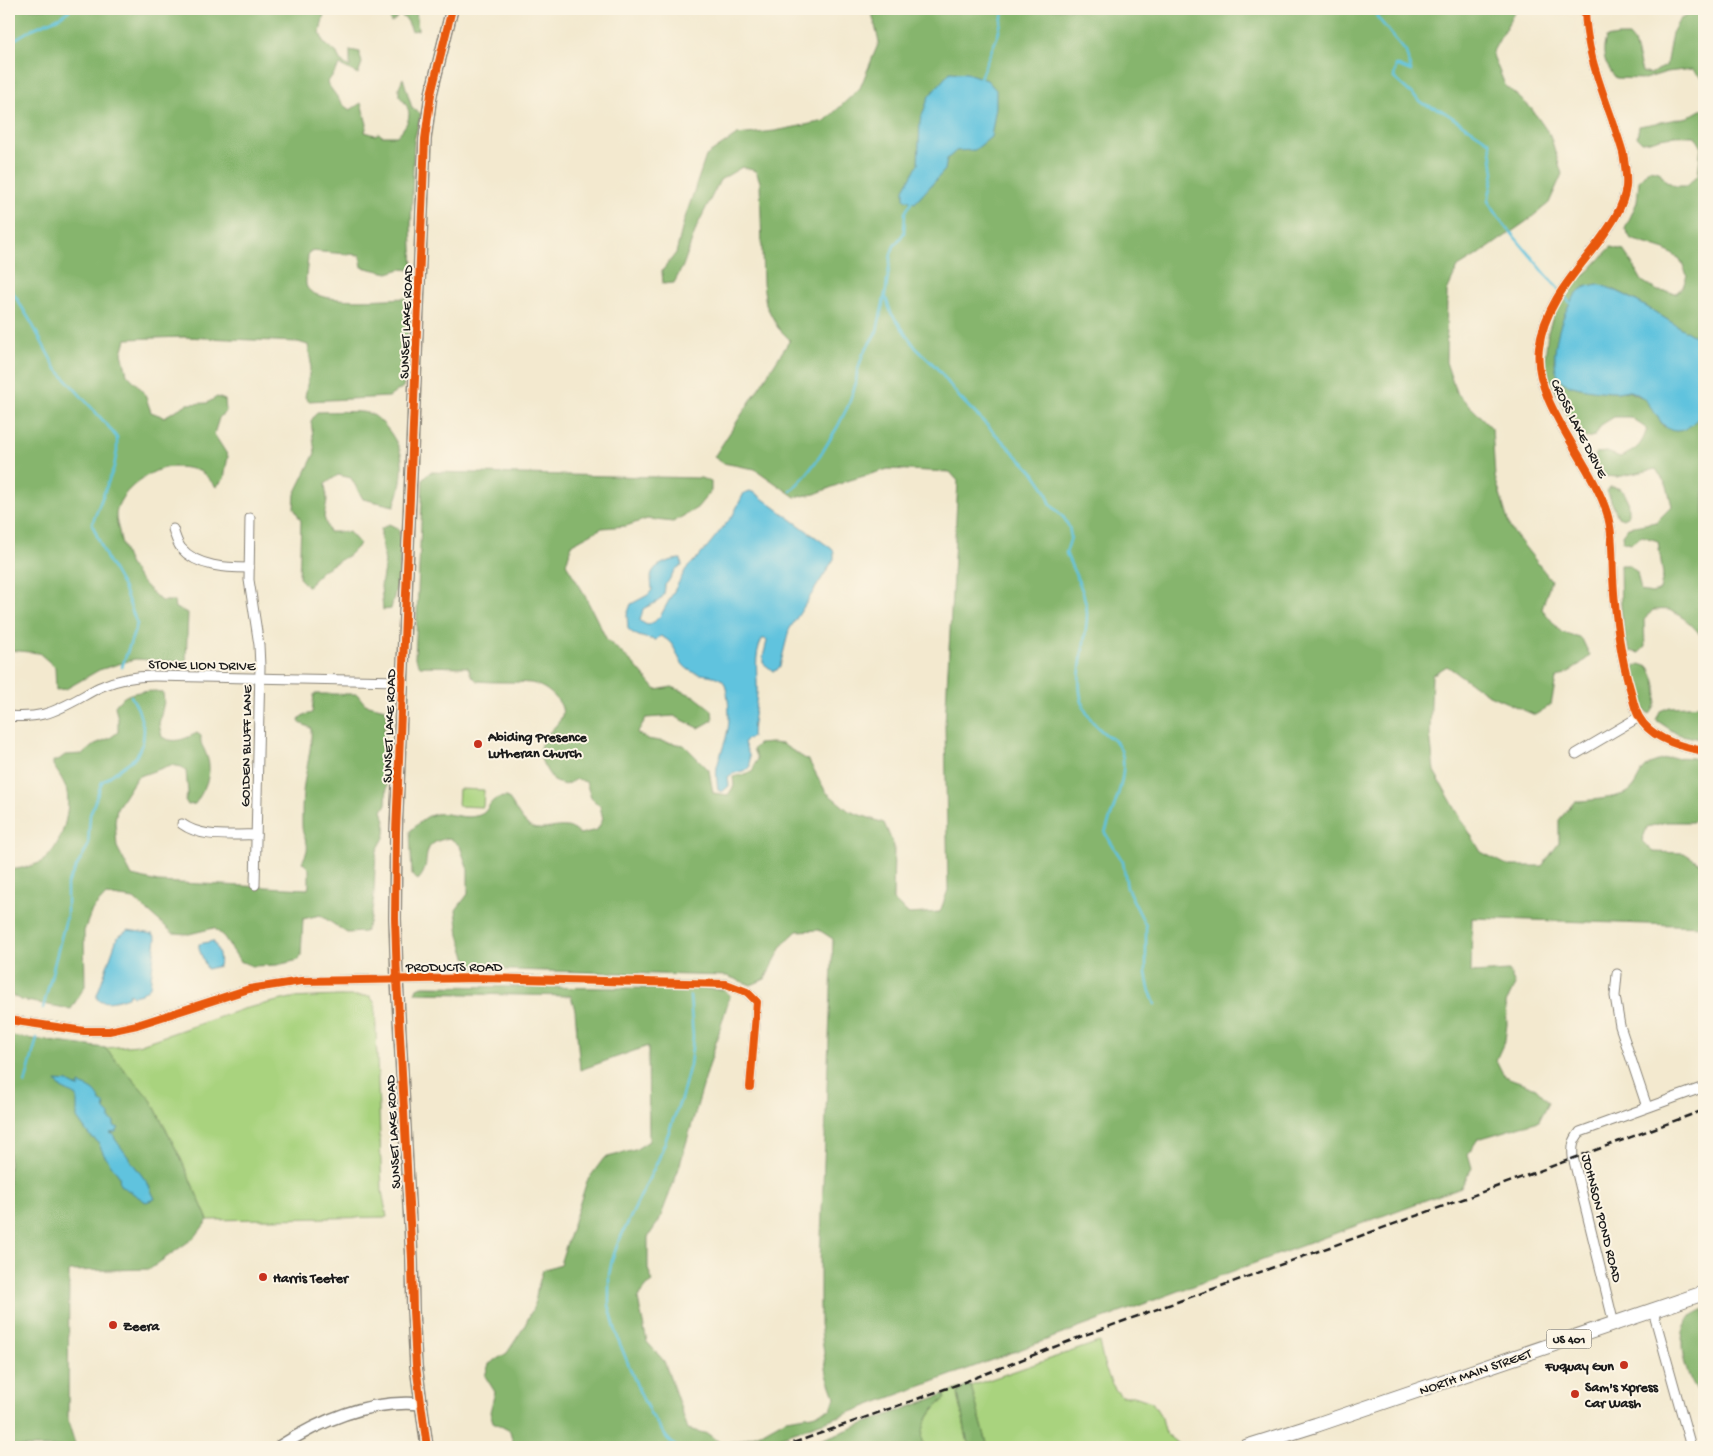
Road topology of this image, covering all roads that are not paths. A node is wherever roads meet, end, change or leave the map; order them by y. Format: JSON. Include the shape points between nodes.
{"nodes":[{"id":1,"x":452,"y":9,"type":"edge"},
{"id":2,"x":1585,"y":9,"type":"edge"},
{"id":3,"x":250,"y":518,"type":"dead end"},
{"id":4,"x":173,"y":529,"type":"dead end"},
{"id":5,"x":249,"y":568,"type":"junction"},
{"id":6,"x":260,"y":678,"type":"junction"},
{"id":7,"x":402,"y":681,"type":"junction"},
{"id":8,"x":9,"y":716,"type":"edge"},
{"id":9,"x":1638,"y":717,"type":"junction"},
{"id":10,"x":1704,"y":751,"type":"edge"},
{"id":11,"x":1576,"y":754,"type":"dead end"},
{"id":12,"x":182,"y":824,"type":"dead end"},
{"id":13,"x":256,"y":835,"type":"junction"},
{"id":14,"x":255,"y":885,"type":"dead end"},
{"id":15,"x":1616,"y":974,"type":"dead end"},
{"id":16,"x":397,"y":979,"type":"junction"},
{"id":17,"x":9,"y":1020,"type":"edge"},
{"id":18,"x":750,"y":1087,"type":"dead end"},
{"id":19,"x":1704,"y":1087,"type":"edge"},
{"id":20,"x":1647,"y":1108,"type":"junction"},
{"id":21,"x":1704,"y":1293,"type":"edge"},
{"id":22,"x":1653,"y":1311,"type":"junction"},
{"id":23,"x":1614,"y":1324,"type":"junction"},
{"id":24,"x":420,"y":1404,"type":"junction"},
{"id":25,"x":279,"y":1447,"type":"edge"},
{"id":26,"x":427,"y":1447,"type":"edge"},
{"id":27,"x":1246,"y":1447,"type":"edge"},
{"id":28,"x":1691,"y":1447,"type":"edge"}],
"edges":[{"from":1,"to":7,"type":"main road","name":"SUNSET LAKE ROAD","via":[[431,94],[425,139]]},
{"from":2,"to":9,"type":"street","name":"CROSS LAKE DRIVE","via":[[1589,50],[1623,153],[1626,188],[1611,226],[1550,310],[1542,332],[1538,364],[1549,400],[1606,511],[1611,530],[1617,626]]},
{"from":3,"to":5,"type":"street","name":"GOLDEN BLUFF LANE"},
{"from":4,"to":5,"type":"street","via":[[182,549],[193,557],[222,567]]},
{"from":5,"to":6,"type":"street","name":"GOLDEN BLUFF LANE"},
{"from":6,"to":7,"type":"street","name":"STONE LION DRIVE"},
{"from":6,"to":8,"type":"street","name":"STONE LION DRIVE","via":[[135,677],[101,687],[43,714]]},
{"from":6,"to":13,"type":"street","name":"GOLDEN BLUFF LANE"},
{"from":7,"to":16,"type":"main road","name":"SUNSET LAKE ROAD","via":[[396,832]]},
{"from":9,"to":10,"type":"street","via":[[1661,738]]},
{"from":9,"to":11,"type":"street"},
{"from":12,"to":13,"type":"street","via":[[205,834]]},
{"from":13,"to":14,"type":"street","name":"GOLDEN BLUFF LANE"},
{"from":15,"to":20,"type":"street","via":[[1620,1026]]},
{"from":16,"to":17,"type":"street","name":"PRODUCTS ROAD","via":[[301,981],[261,987],[109,1031],[84,1031]]},
{"from":16,"to":18,"type":"street","name":"PRODUCTS ROAD","via":[[726,984],[747,992],[758,1002]]},
{"from":16,"to":24,"type":"main road","name":"SUNSET LAKE ROAD"},
{"from":19,"to":20,"type":"street","name":"JOHNSON POND ROAD"},
{"from":20,"to":23,"type":"street","name":"JOHNSON POND ROAD","via":[[1580,1132],[1572,1146]]},
{"from":21,"to":22,"type":"highway","name":"NORTH MAIN STREET","number":"US 401"},
{"from":22,"to":23,"type":"highway","name":"NORTH MAIN STREET","number":"US 401"},
{"from":22,"to":28,"type":"street"},
{"from":23,"to":27,"type":"highway","name":"NORTH MAIN STREET","number":"US 401"},
{"from":24,"to":25,"type":"main road","via":[[408,1402],[342,1414]]},
{"from":24,"to":26,"type":"main road","name":"SUNSET LAKE ROAD"}]}
